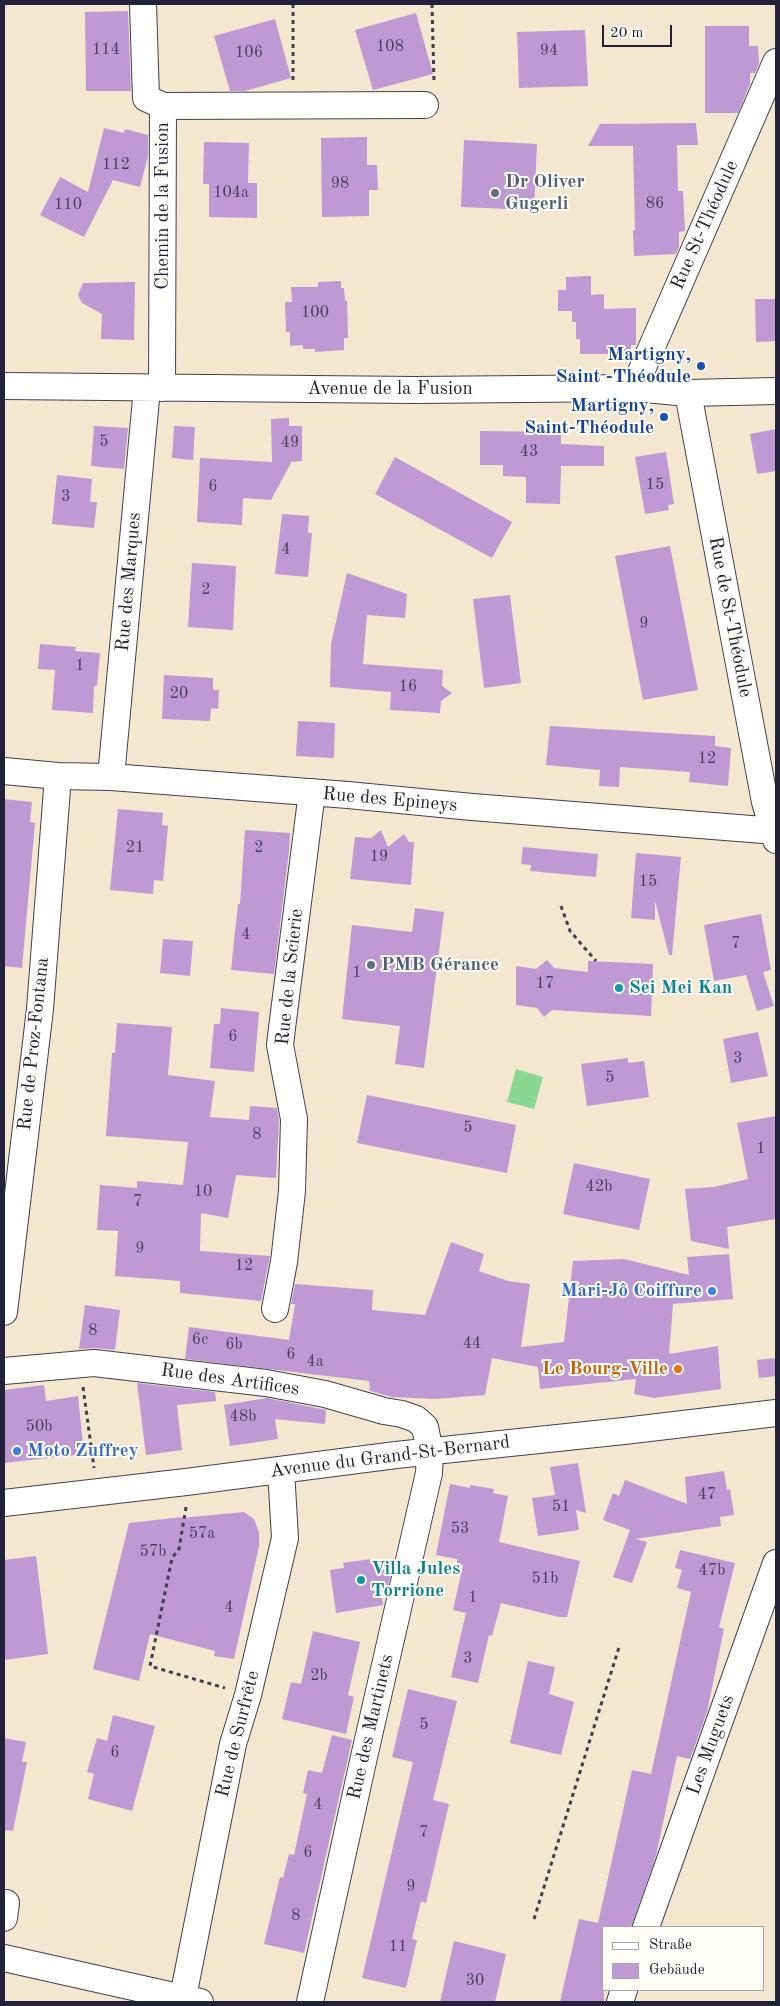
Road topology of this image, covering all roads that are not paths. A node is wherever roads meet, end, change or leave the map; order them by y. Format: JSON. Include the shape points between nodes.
{"nodes":[{"id":1,"x":143,"y":4,"type":"edge"},
{"id":2,"x":776,"y":62,"type":"edge"},
{"id":3,"x":430,"y":95,"type":"road end"},
{"id":4,"x":163,"y":106,"type":"junction"},
{"id":5,"x":4,"y":386,"type":"edge"},
{"id":6,"x":154,"y":388,"type":"junction"},
{"id":7,"x":634,"y":388,"type":"junction"},
{"id":8,"x":776,"y":390,"type":"edge"},
{"id":9,"x":688,"y":392,"type":"junction"},
{"id":10,"x":4,"y":771,"type":"edge"},
{"id":11,"x":58,"y":776,"type":"junction"},
{"id":12,"x":111,"y":777,"type":"junction"},
{"id":13,"x":312,"y":792,"type":"junction"},
{"id":14,"x":776,"y":834,"type":"edge"},
{"id":15,"x":275,"y":1309,"type":"dead end"},
{"id":16,"x":4,"y":1312,"type":"edge"},
{"id":17,"x":4,"y":1371,"type":"edge"},
{"id":18,"x":776,"y":1413,"type":"edge"},
{"id":19,"x":430,"y":1452,"type":"junction"},
{"id":20,"x":282,"y":1470,"type":"junction"},
{"id":21,"x":4,"y":1503,"type":"edge"},
{"id":22,"x":776,"y":1562,"type":"edge"},
{"id":23,"x":4,"y":1903,"type":"edge"},
{"id":24,"x":4,"y":1918,"type":"edge"},
{"id":25,"x":646,"y":1926,"type":"edge"},
{"id":26,"x":4,"y":1958,"type":"edge"},
{"id":27,"x":189,"y":2001,"type":"edge"},
{"id":28,"x":310,"y":2002,"type":"edge"}],
"edges":[{"from":1,"to":4,"type":"street","via":[[146,98]]},
{"from":2,"to":7,"type":"street","name":"Rue St-Théodule"},
{"from":3,"to":4,"type":"street","name":"Chemin de la Fusion","via":[[293,106]]},
{"from":4,"to":6,"type":"street","name":"Chemin de la Fusion"},
{"from":5,"to":6,"type":"street","name":"Avenue de la Fusion"},
{"from":6,"to":7,"type":"street","name":"Avenue de la Fusion"},
{"from":6,"to":12,"type":"street","name":"Rue des Marques"},
{"from":7,"to":9,"type":"street","name":"Avenue de la Fusion"},
{"from":8,"to":9,"type":"street","name":"Avenue de la Fusion"},
{"from":9,"to":14,"type":"street","name":"Rue de St-Théodule","via":[[765,802]]},
{"from":10,"to":11,"type":"street","name":"Rue des Epineys"},
{"from":11,"to":12,"type":"street","name":"Rue des Epineys"},
{"from":11,"to":16,"type":"street","name":"Rue de Proz-Fontana","via":[[40,1009]]},
{"from":12,"to":13,"type":"street","name":"Rue des Epineys"},
{"from":13,"to":14,"type":"street","name":"Rue des Epineys"},
{"from":13,"to":15,"type":"street","name":"Rue de la Scierie","via":[[280,1045],[294,1119],[292,1191]]},
{"from":17,"to":19,"type":"street","name":"Rue des Artifices","via":[[94,1363],[266,1383],[325,1394],[416,1420],[424,1427]]},
{"from":18,"to":19,"type":"street","name":"Avenue du Grand-St-Bernard"},
{"from":19,"to":20,"type":"street","name":"Avenue du Grand-St-Bernard"},
{"from":19,"to":28,"type":"street","name":"Rue des Martinets","via":[[429,1473]]},
{"from":20,"to":21,"type":"street","name":"Avenue du Grand-St-Bernard"},
{"from":20,"to":27,"type":"street","name":"Rue de Surfrête","via":[[285,1538],[248,1695],[233,1744]]},
{"from":22,"to":25,"type":"street","name":"Les Muguets"},
{"from":23,"to":24,"type":"street"},
{"from":26,"to":27,"type":"street","name":"Rue de Surfrête"}]}
